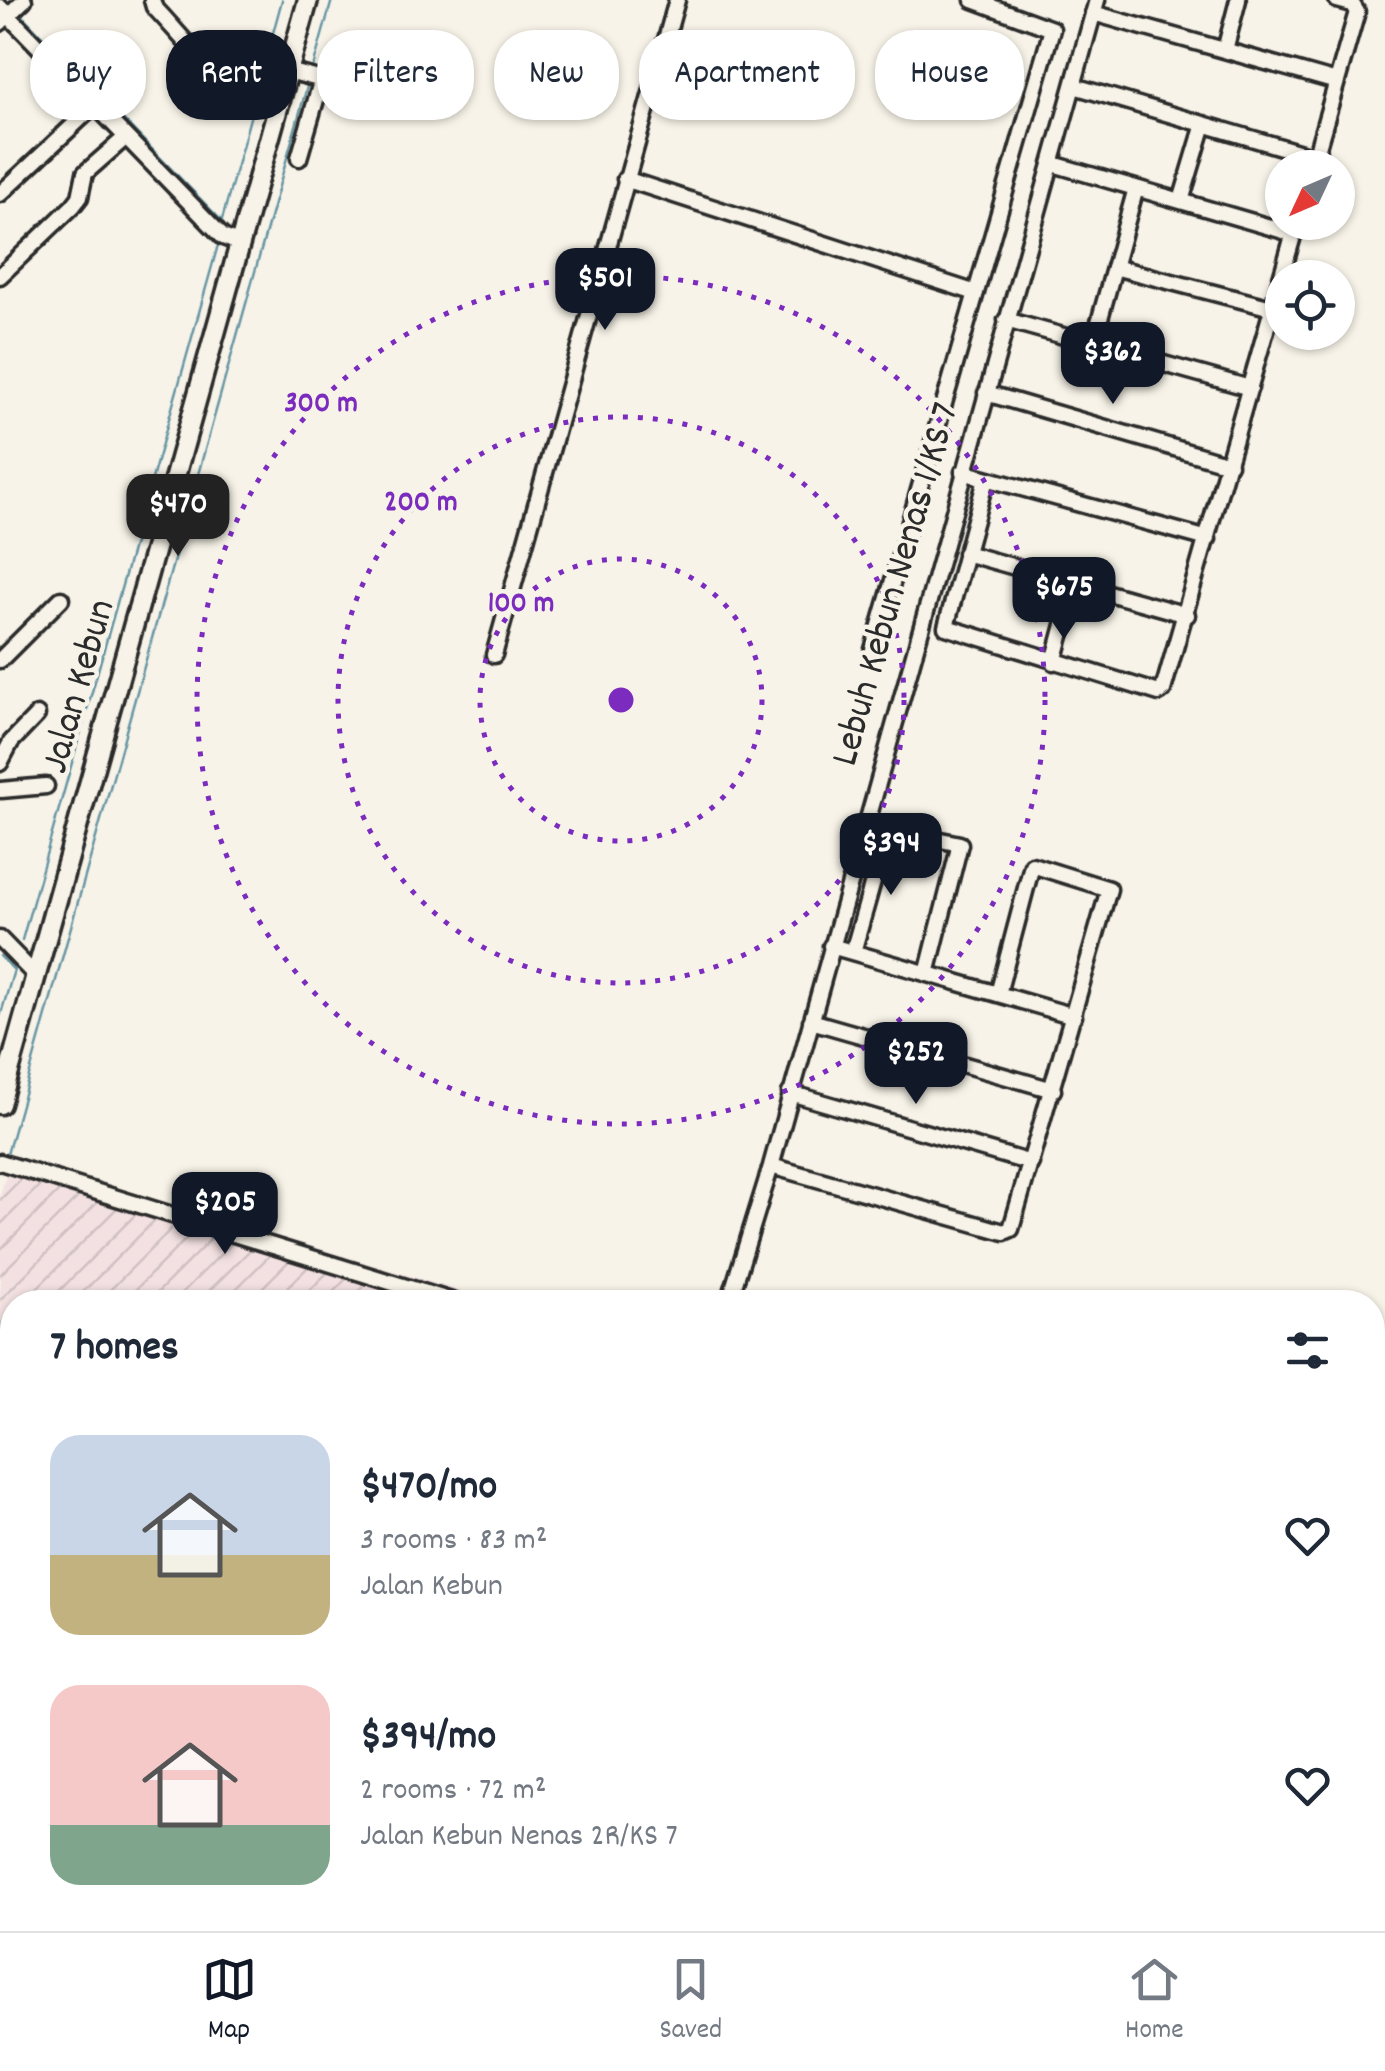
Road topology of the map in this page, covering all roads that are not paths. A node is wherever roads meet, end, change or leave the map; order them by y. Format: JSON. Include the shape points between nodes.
{"nodes":[{"id":1,"x":152,"y":0,"type":"edge"},
{"id":2,"x":308,"y":0,"type":"edge"},
{"id":3,"x":678,"y":0,"type":"edge"},
{"id":4,"x":973,"y":0,"type":"edge"},
{"id":5,"x":1238,"y":0,"type":"edge"},
{"id":6,"x":1338,"y":0,"type":"edge"},
{"id":7,"x":1095,"y":6,"type":"edge"},
{"id":8,"x":10,"y":10,"type":"edge"},
{"id":9,"x":180,"y":30,"type":"edge"},
{"id":10,"x":30,"y":32,"type":"edge"},
{"id":11,"x":1225,"y":50,"type":"junction"},
{"id":12,"x":307,"y":76,"type":"junction"},
{"id":13,"x":1337,"y":82,"type":"junction"},
{"id":14,"x":297,"y":83,"type":"edge"},
{"id":15,"x":1074,"y":86,"type":"junction"},
{"id":16,"x":79,"y":120,"type":"edge"},
{"id":17,"x":110,"y":120,"type":"edge"},
{"id":18,"x":261,"y":120,"type":"edge"},
{"id":19,"x":1204,"y":124,"type":"junction"},
{"id":20,"x":126,"y":137,"type":"junction"},
{"id":21,"x":1279,"y":150,"type":"edge"},
{"id":22,"x":1317,"y":150,"type":"edge"},
{"id":23,"x":299,"y":158,"type":"dead end"},
{"id":24,"x":1053,"y":164,"type":"junction"},
{"id":25,"x":624,"y":180,"type":"junction"},
{"id":26,"x":1136,"y":188,"type":"junction"},
{"id":27,"x":0,"y":194,"type":"edge"},
{"id":28,"x":1181,"y":201,"type":"junction"},
{"id":29,"x":1265,"y":221,"type":"edge"},
{"id":30,"x":241,"y":244,"type":"junction"},
{"id":31,"x":1114,"y":267,"type":"junction"},
{"id":32,"x":0,"y":276,"type":"edge"},
{"id":33,"x":976,"y":294,"type":"junction"},
{"id":34,"x":1265,"y":306,"type":"edge"},
{"id":35,"x":1006,"y":320,"type":"junction"},
{"id":36,"x":1265,"y":333,"type":"edge"},
{"id":37,"x":1093,"y":344,"type":"junction"},
{"id":38,"x":1250,"y":388,"type":"junction"},
{"id":39,"x":986,"y":393,"type":"junction"},
{"id":40,"x":1229,"y":464,"type":"junction"},
{"id":41,"x":963,"y":472,"type":"junction"},
{"id":42,"x":986,"y":479,"type":"junction"},
{"id":43,"x":1208,"y":539,"type":"junction"},
{"id":44,"x":965,"y":554,"type":"junction"},
{"id":45,"x":1074,"y":584,"type":"junction"},
{"id":46,"x":61,"y":599,"type":"dead end"},
{"id":47,"x":1188,"y":616,"type":"junction"},
{"id":48,"x":872,"y":653,"type":"dead end"},
{"id":49,"x":494,"y":655,"type":"dead end"},
{"id":50,"x":0,"y":660,"type":"edge"},
{"id":51,"x":1054,"y":662,"type":"junction"},
{"id":52,"x":37,"y":715,"type":"dead end"},
{"id":53,"x":0,"y":763,"type":"edge"},
{"id":54,"x":46,"y":786,"type":"dead end"},
{"id":55,"x":0,"y":791,"type":"edge"},
{"id":56,"x":0,"y":939,"type":"edge"},
{"id":57,"x":831,"y":946,"type":"junction"},
{"id":58,"x":854,"y":952,"type":"junction"},
{"id":59,"x":927,"y":974,"type":"junction"},
{"id":60,"x":36,"y":976,"type":"junction"},
{"id":61,"x":998,"y":994,"type":"junction"},
{"id":62,"x":1074,"y":1016,"type":"junction"},
{"id":63,"x":811,"y":1021,"type":"junction"},
{"id":64,"x":1053,"y":1090,"type":"junction"},
{"id":65,"x":790,"y":1093,"type":"junction"},
{"id":66,"x":0,"y":1104,"type":"edge"},
{"id":67,"x":4,"y":1163,"type":"edge"},
{"id":68,"x":1031,"y":1163,"type":"junction"},
{"id":69,"x":771,"y":1166,"type":"junction"},
{"id":70,"x":417,"y":1290,"type":"edge"},
{"id":71,"x":733,"y":1290,"type":"edge"}],
"edges":[{"from":1,"to":9,"type":"street"},
{"from":2,"to":12,"type":"main road","name":"Jalan Kebun"},
{"from":3,"to":25,"type":"street"},
{"from":4,"to":33,"type":"street","via":[[1052,30]]},
{"from":5,"to":11,"type":"street"},
{"from":6,"to":13,"type":"street","via":[[1356,8]]},
{"from":7,"to":11,"type":"street"},
{"from":7,"to":15,"type":"street","name":"Lebuh Kebun Nenas 1/KS 7"},
{"from":8,"to":10,"type":"street"},
{"from":11,"to":13,"type":"street"},
{"from":12,"to":14,"type":"main road","name":"Jalan Kebun"},
{"from":12,"to":23,"type":"street"},
{"from":13,"to":22,"type":"street"},
{"from":15,"to":19,"type":"street"},
{"from":15,"to":24,"type":"street","name":"Lebuh Kebun Nenas 1/KS 7"},
{"from":16,"to":27,"type":"street"},
{"from":17,"to":20,"type":"street"},
{"from":18,"to":30,"type":"main road","name":"Jalan Kebun"},
{"from":19,"to":21,"type":"street"},
{"from":19,"to":28,"type":"street"},
{"from":20,"to":30,"type":"street","via":[[222,237]]},
{"from":20,"to":32,"type":"street","via":[[85,173],[80,197]]},
{"from":24,"to":26,"type":"street"},
{"from":24,"to":35,"type":"street","name":"Lebuh Kebun Nenas 1/KS 7"},
{"from":25,"to":33,"type":"street"},
{"from":25,"to":49,"type":"street"},
{"from":26,"to":28,"type":"street"},
{"from":26,"to":31,"type":"street"},
{"from":28,"to":29,"type":"street"},
{"from":30,"to":60,"type":"main road","name":"Jalan Kebun"},
{"from":31,"to":34,"type":"street"},
{"from":31,"to":37,"type":"street"},
{"from":33,"to":48,"type":"street"},
{"from":35,"to":37,"type":"street"},
{"from":35,"to":39,"type":"street","name":"Lebuh Kebun Nenas 1/KS 7"},
{"from":36,"to":38,"type":"street"},
{"from":37,"to":38,"type":"street"},
{"from":38,"to":40,"type":"street"},
{"from":39,"to":40,"type":"street"},
{"from":39,"to":41,"type":"street","name":"Lebuh Kebun Nenas 1/KS 7"},
{"from":40,"to":43,"type":"street"},
{"from":41,"to":42,"type":"street"},
{"from":41,"to":57,"type":"street","name":"Lebuh Kebun Nenas 1/KS 7"},
{"from":42,"to":43,"type":"street"},
{"from":42,"to":44,"type":"street"},
{"from":43,"to":47,"type":"street"},
{"from":44,"to":45,"type":"street"},
{"from":44,"to":51,"type":"street","via":[[946,627]]},
{"from":45,"to":47,"type":"street"},
{"from":45,"to":51,"type":"street"},
{"from":46,"to":50,"type":"street"},
{"from":47,"to":51,"type":"street","via":[[1159,692]]},
{"from":52,"to":53,"type":"street"},
{"from":54,"to":55,"type":"street"},
{"from":56,"to":60,"type":"street"},
{"from":57,"to":58,"type":"street"},
{"from":57,"to":63,"type":"street","name":"Lebuh Kebun Nenas 1/KS 7"},
{"from":58,"to":59,"type":"street"},
{"from":58,"to":59,"type":"street","via":[[887,831],[960,844]]},
{"from":59,"to":61,"type":"street"},
{"from":60,"to":66,"type":"main road","name":"Jalan Kebun"},
{"from":61,"to":62,"type":"street"},
{"from":61,"to":62,"type":"street","via":[[1032,864],[1109,891]]},
{"from":62,"to":64,"type":"street"},
{"from":63,"to":64,"type":"street"},
{"from":63,"to":65,"type":"street","name":"Lebuh Kebun Nenas 1/KS 7"},
{"from":64,"to":68,"type":"street"},
{"from":65,"to":68,"type":"street"},
{"from":65,"to":69,"type":"street","name":"Lebuh Kebun Nenas 1/KS 7"},
{"from":67,"to":70,"type":"street"},
{"from":68,"to":69,"type":"street","via":[[1008,1232]]},
{"from":69,"to":71,"type":"street","name":"Lebuh Kebun Nenas 1/KS 7"}]}
